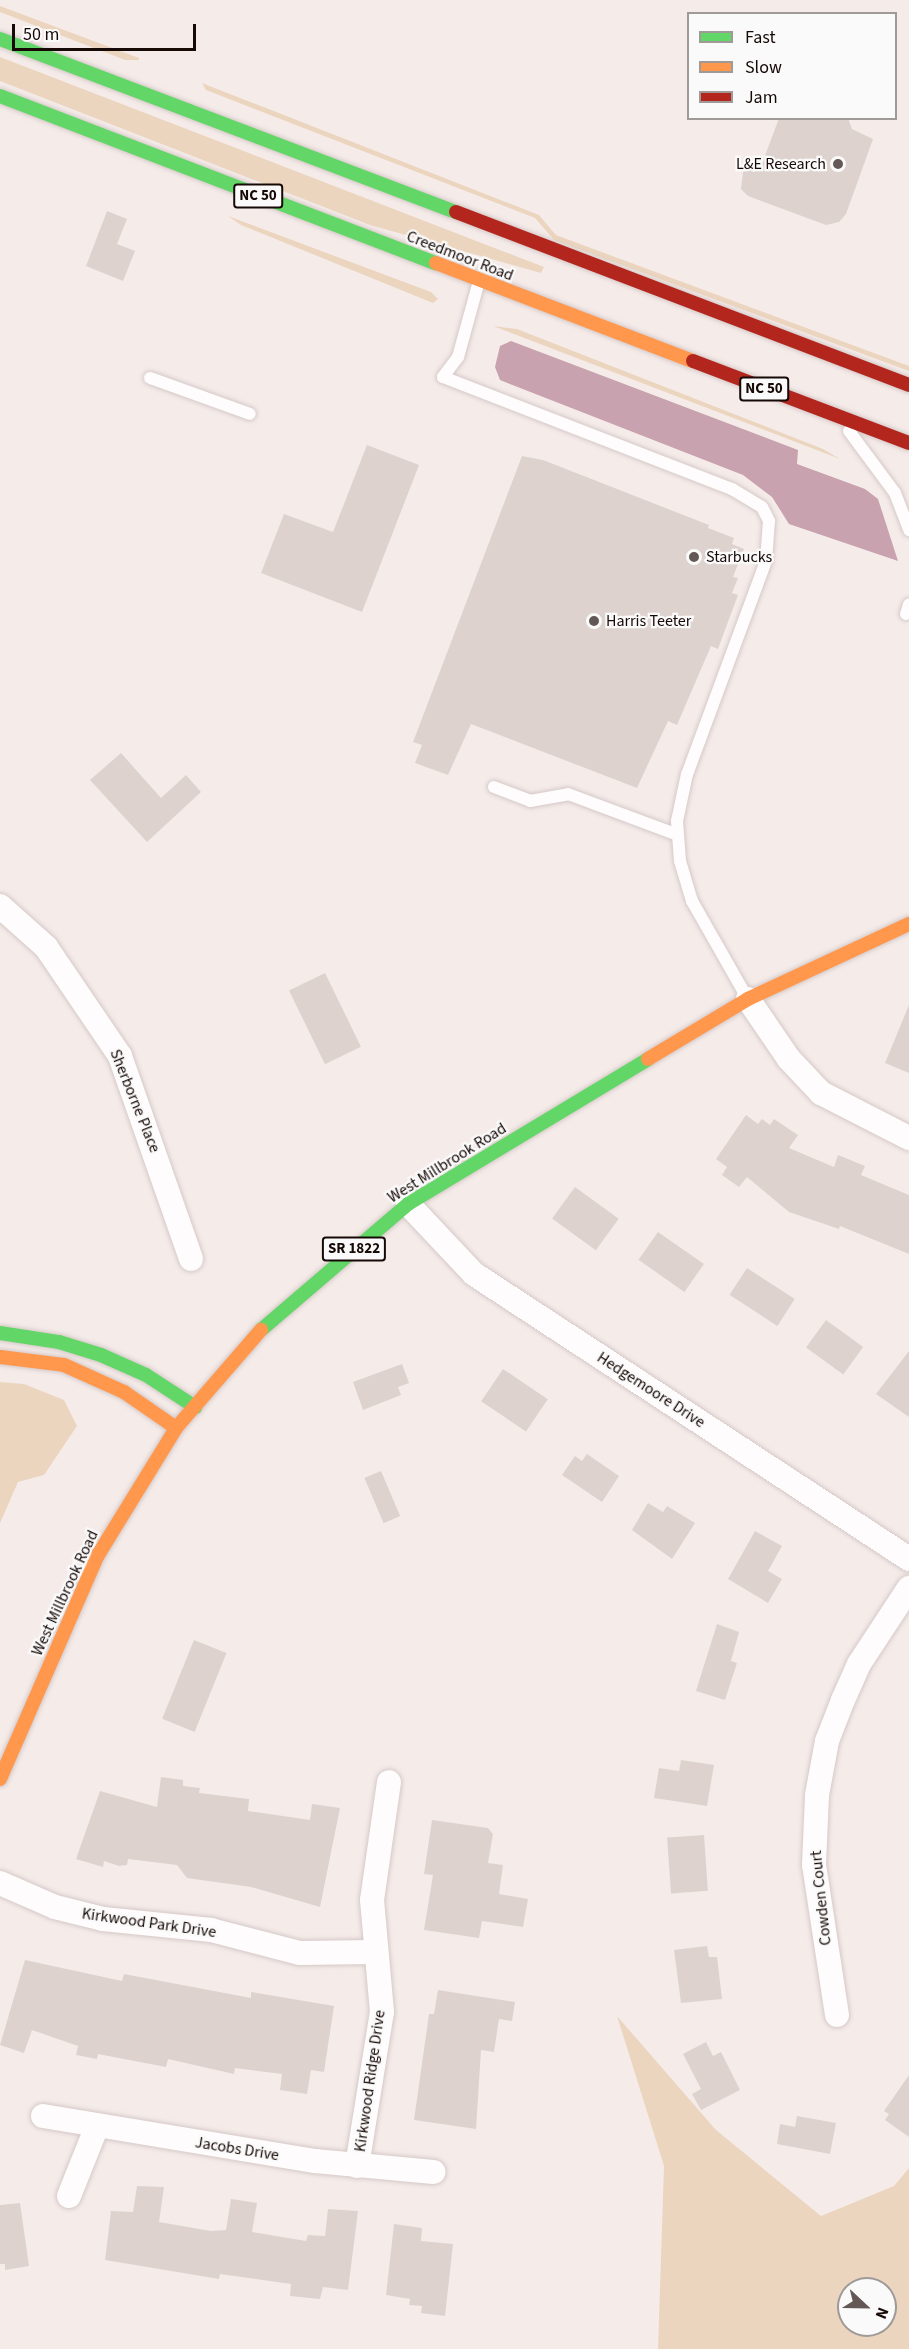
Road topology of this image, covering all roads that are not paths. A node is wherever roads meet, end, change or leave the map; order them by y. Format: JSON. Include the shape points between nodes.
{"nodes":[{"id":1,"x":0,"y":39,"type":"edge"},
{"id":2,"x":0,"y":96,"type":"edge"},
{"id":3,"x":479,"y":281,"type":"junction"},
{"id":4,"x":150,"y":378,"type":"dead end"},
{"id":5,"x":909,"y":385,"type":"edge"},
{"id":6,"x":822,"y":411,"type":"junction"},
{"id":7,"x":250,"y":414,"type":"dead end"},
{"id":8,"x":909,"y":443,"type":"edge"},
{"id":9,"x":909,"y":530,"type":"edge"},
{"id":10,"x":494,"y":787,"type":"dead end"},
{"id":11,"x":678,"y":835,"type":"junction"},
{"id":12,"x":0,"y":906,"type":"edge"},
{"id":13,"x":909,"y":924,"type":"edge"},
{"id":14,"x":748,"y":999,"type":"junction"},
{"id":15,"x":909,"y":1138,"type":"edge"},
{"id":16,"x":408,"y":1204,"type":"junction"},
{"id":17,"x":191,"y":1259,"type":"dead end"},
{"id":18,"x":0,"y":1333,"type":"edge"},
{"id":19,"x":0,"y":1358,"type":"edge"},
{"id":20,"x":195,"y":1407,"type":"junction"},
{"id":21,"x":176,"y":1428,"type":"junction"},
{"id":22,"x":909,"y":1559,"type":"edge"},
{"id":23,"x":909,"y":1588,"type":"edge"},
{"id":24,"x":0,"y":1779,"type":"edge"},
{"id":25,"x":389,"y":1782,"type":"dead end"},
{"id":26,"x":0,"y":1883,"type":"edge"},
{"id":27,"x":373,"y":1952,"type":"junction"},
{"id":28,"x":837,"y":2015,"type":"dead end"},
{"id":29,"x":43,"y":2116,"type":"dead end"},
{"id":30,"x":97,"y":2126,"type":"junction"},
{"id":31,"x":357,"y":2166,"type":"junction"},
{"id":32,"x":434,"y":2172,"type":"dead end"},
{"id":33,"x":69,"y":2196,"type":"dead end"}],
"edges":[{"from":1,"to":5,"type":"main road"},
{"from":2,"to":3,"type":"main road","name":"Creedmoor Road","number":"NC 50"},
{"from":3,"to":6,"type":"main road","name":"Creedmoor Road","number":"NC 50"},
{"from":3,"to":11,"type":"lane","via":[[458,357],[443,376],[732,489],[762,507],[769,521],[767,556],[687,774]]},
{"from":4,"to":7,"type":"lane"},
{"from":6,"to":8,"type":"main road","name":"Creedmoor Road","number":"NC 50"},
{"from":6,"to":9,"type":"lane","via":[[862,445],[895,493]]},
{"from":10,"to":11,"type":"lane","via":[[530,801],[568,794]]},
{"from":11,"to":14,"type":"lane","via":[[692,901]]},
{"from":12,"to":17,"type":"street","name":"Sherborne Place","via":[[46,947],[120,1056]]},
{"from":13,"to":14,"type":"main road","name":"West Millbrook Road","number":"SR 1822","via":[[868,939]]},
{"from":14,"to":15,"type":"street","via":[[789,1059],[821,1093]]},
{"from":14,"to":16,"type":"main road","name":"West Millbrook Road","number":"SR 1822"},
{"from":16,"to":20,"type":"main road","name":"West Millbrook Road","number":"SR 1822","via":[[273,1317]]},
{"from":16,"to":22,"type":"street","name":"Hedgemoore Drive","via":[[474,1274]]},
{"from":18,"to":20,"type":"main road","via":[[59,1342],[101,1355],[146,1375]]},
{"from":19,"to":21,"type":"main road","via":[[64,1365],[124,1392]]},
{"from":20,"to":21,"type":"main road","name":"West Millbrook Road","number":"SR 1822"},
{"from":21,"to":24,"type":"main road","name":"West Millbrook Road","number":"SR 1822","via":[[98,1555]]},
{"from":23,"to":28,"type":"street","name":"Cowden Court","via":[[859,1664],[828,1741],[817,1795],[814,1865]]},
{"from":25,"to":27,"type":"street","name":"Kirkwood Ridge Drive","via":[[372,1900]]},
{"from":26,"to":27,"type":"street","name":"Kirkwood Park Drive","via":[[55,1907],[103,1919],[193,1927],[300,1953]]},
{"from":27,"to":31,"type":"street","name":"Kirkwood Ridge Drive","via":[[382,2012]]},
{"from":29,"to":30,"type":"street","name":"Jacobs Drive"},
{"from":30,"to":31,"type":"street","name":"Jacobs Drive"},
{"from":30,"to":33,"type":"street"},
{"from":31,"to":32,"type":"street","name":"Jacobs Drive"}]}
